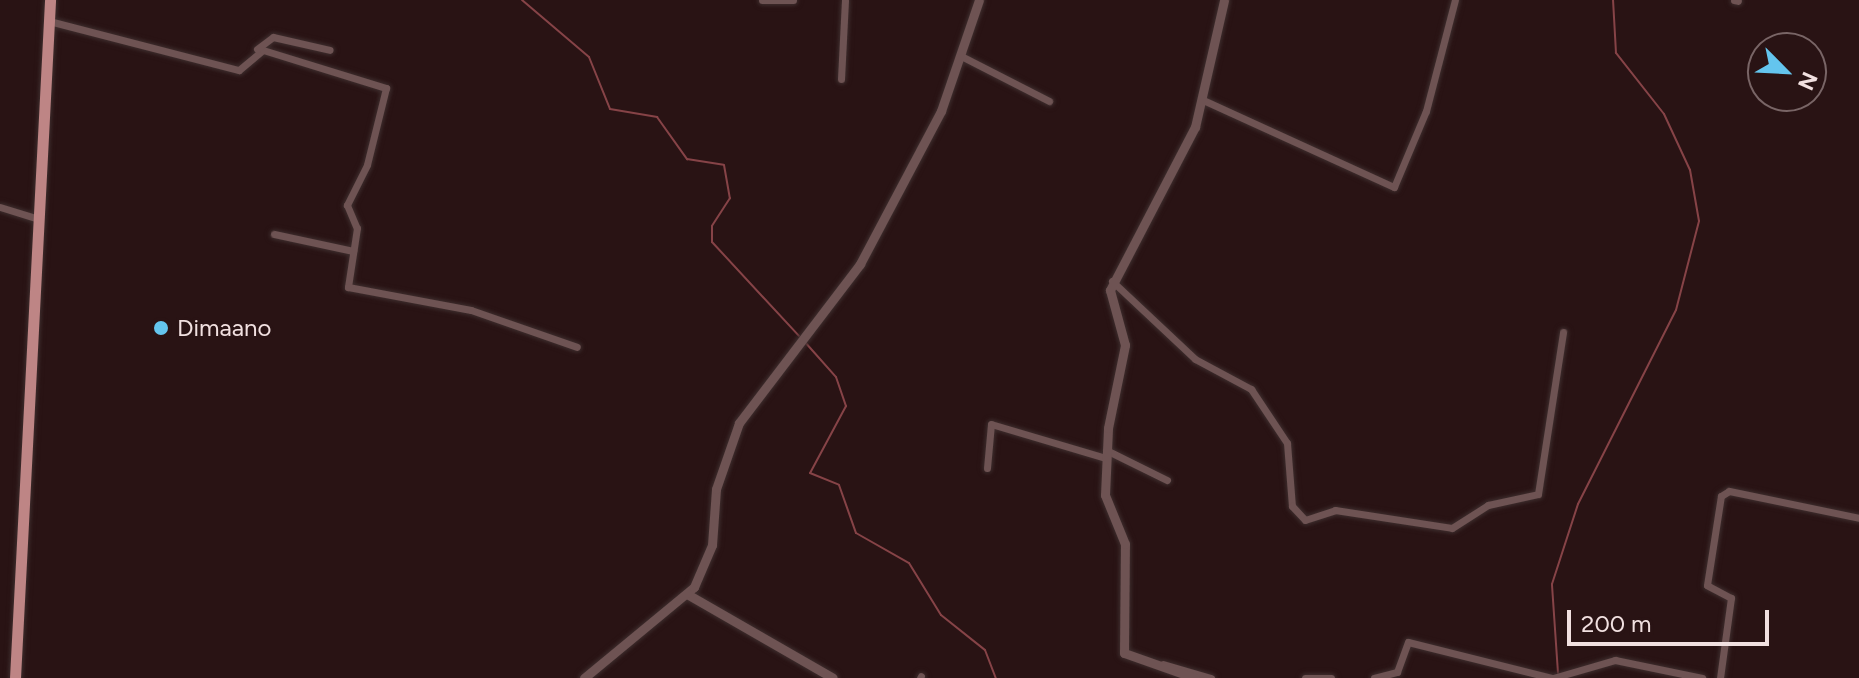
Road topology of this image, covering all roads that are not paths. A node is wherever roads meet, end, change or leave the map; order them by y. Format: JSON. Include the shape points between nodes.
{"nodes":[{"id":1,"x":50,"y":0,"type":"edge"},
{"id":2,"x":762,"y":0,"type":"edge"},
{"id":3,"x":793,"y":0,"type":"edge"},
{"id":4,"x":845,"y":0,"type":"edge"},
{"id":5,"x":979,"y":0,"type":"edge"},
{"id":6,"x":1224,"y":0,"type":"edge"},
{"id":7,"x":1455,"y":0,"type":"edge"},
{"id":8,"x":49,"y":21,"type":"junction"},
{"id":9,"x":257,"y":49,"type":"junction"},
{"id":10,"x":330,"y":50,"type":"dead end"},
{"id":11,"x":961,"y":56,"type":"junction"},
{"id":12,"x":841,"y":79,"type":"dead end"},
{"id":13,"x":1203,"y":100,"type":"junction"},
{"id":14,"x":1049,"y":101,"type":"dead end"},
{"id":15,"x":0,"y":207,"type":"edge"},
{"id":16,"x":39,"y":219,"type":"junction"},
{"id":17,"x":274,"y":234,"type":"dead end"},
{"id":18,"x":353,"y":251,"type":"junction"},
{"id":19,"x":1112,"y":281,"type":"junction"},
{"id":20,"x":1563,"y":332,"type":"dead end"},
{"id":21,"x":577,"y":347,"type":"dead end"},
{"id":22,"x":1106,"y":454,"type":"junction"},
{"id":23,"x":987,"y":468,"type":"dead end"},
{"id":24,"x":1167,"y":480,"type":"dead end"},
{"id":25,"x":1859,"y":518,"type":"edge"},
{"id":26,"x":687,"y":594,"type":"junction"},
{"id":27,"x":1163,"y":664,"type":"junction"},
{"id":28,"x":15,"y":678,"type":"edge"},
{"id":29,"x":584,"y":678,"type":"edge"},
{"id":30,"x":833,"y":678,"type":"edge"},
{"id":31,"x":1195,"y":678,"type":"edge"},
{"id":32,"x":1211,"y":678,"type":"edge"},
{"id":33,"x":1305,"y":678,"type":"edge"},
{"id":34,"x":1331,"y":678,"type":"edge"},
{"id":35,"x":1374,"y":678,"type":"edge"},
{"id":36,"x":1553,"y":678,"type":"edge"},
{"id":37,"x":1702,"y":678,"type":"edge"},
{"id":38,"x":1720,"y":678,"type":"edge"}],
"edges":[{"from":1,"to":8,"type":"main road"},
{"from":2,"to":3,"type":"street"},
{"from":4,"to":12,"type":"street"},
{"from":5,"to":11,"type":"street"},
{"from":6,"to":13,"type":"street"},
{"from":7,"to":13,"type":"street","via":[[1426,111],[1394,187]]},
{"from":8,"to":9,"type":"street","via":[[239,70],[248,70]]},
{"from":8,"to":16,"type":"main road"},
{"from":9,"to":10,"type":"street","via":[[273,37]]},
{"from":9,"to":18,"type":"street","via":[[389,90],[347,205],[357,228]]},
{"from":11,"to":14,"type":"street"},
{"from":11,"to":26,"type":"street","via":[[937,120],[860,264],[739,423],[716,489],[712,545]]},
{"from":13,"to":19,"type":"street"},
{"from":15,"to":16,"type":"street"},
{"from":16,"to":28,"type":"main road"},
{"from":17,"to":18,"type":"street"},
{"from":18,"to":21,"type":"street","via":[[348,287],[471,310]]},
{"from":19,"to":20,"type":"street","via":[[1183,350],[1251,389],[1287,443],[1292,506],[1305,520],[1335,510],[1452,528],[1488,505],[1538,494]]},
{"from":19,"to":22,"type":"street","via":[[1125,345]]},
{"from":22,"to":23,"type":"street","via":[[991,424]]},
{"from":22,"to":24,"type":"street"},
{"from":22,"to":27,"type":"street","via":[[1105,495],[1125,544],[1124,653]]},
{"from":25,"to":38,"type":"street","via":[[1729,491],[1721,496],[1707,585],[1731,598]]},
{"from":26,"to":29,"type":"street"},
{"from":26,"to":30,"type":"street"},
{"from":27,"to":31,"type":"street"},
{"from":27,"to":32,"type":"street"},
{"from":33,"to":34,"type":"street"},
{"from":35,"to":36,"type":"street","via":[[1397,672],[1408,642]]},
{"from":36,"to":37,"type":"street","via":[[1615,660]]}]}
